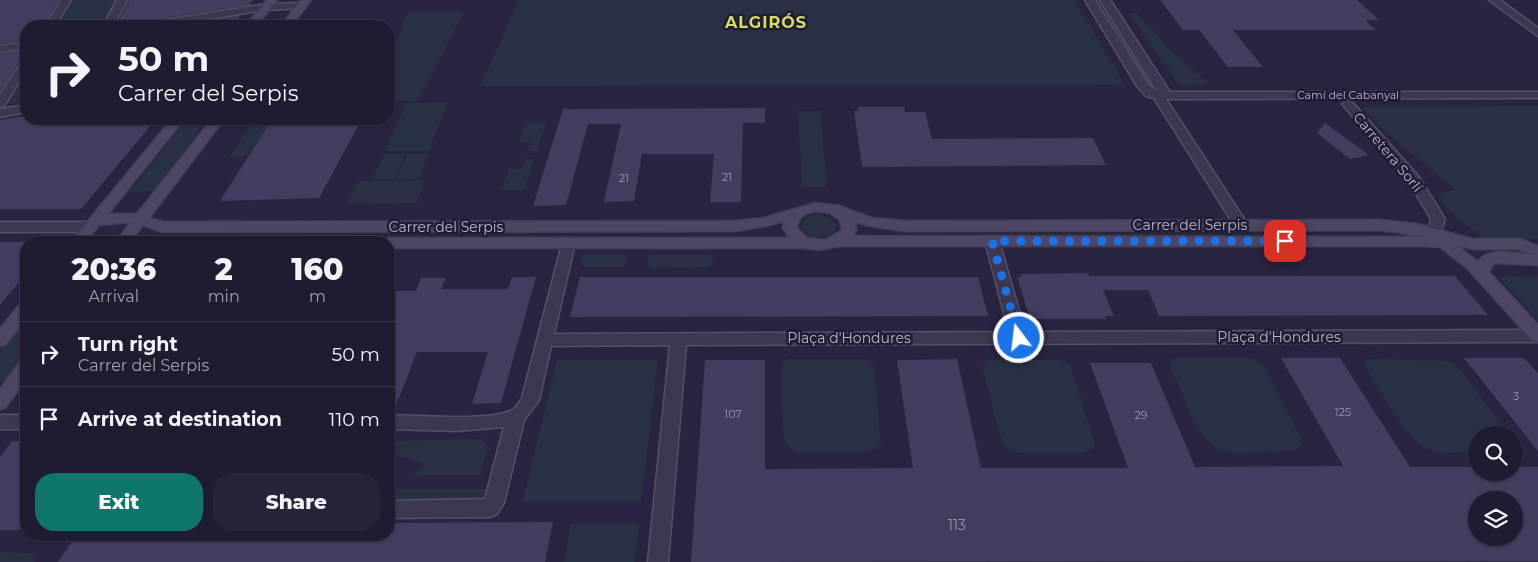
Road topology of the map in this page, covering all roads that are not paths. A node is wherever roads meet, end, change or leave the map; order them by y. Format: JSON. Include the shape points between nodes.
{"nodes":[{"id":1,"x":66,"y":0,"type":"edge"},
{"id":2,"x":122,"y":0,"type":"edge"},
{"id":3,"x":1090,"y":0,"type":"edge"},
{"id":4,"x":1105,"y":0,"type":"edge"},
{"id":5,"x":1494,"y":0,"type":"edge"},
{"id":6,"x":304,"y":3,"type":"edge"},
{"id":7,"x":269,"y":4,"type":"edge"},
{"id":8,"x":54,"y":20,"type":"edge"},
{"id":9,"x":111,"y":20,"type":"edge"},
{"id":10,"x":180,"y":20,"type":"edge"},
{"id":11,"x":256,"y":20,"type":"edge"},
{"id":12,"x":291,"y":20,"type":"edge"},
{"id":13,"x":1538,"y":33,"type":"edge"},
{"id":14,"x":20,"y":46,"type":"edge"},
{"id":15,"x":0,"y":49,"type":"edge"},
{"id":16,"x":20,"y":72,"type":"edge"},
{"id":17,"x":1538,"y":95,"type":"edge"},
{"id":18,"x":1158,"y":96,"type":"junction"},
{"id":19,"x":0,"y":104,"type":"edge"},
{"id":20,"x":1348,"y":104,"type":"dead end"},
{"id":21,"x":20,"y":110,"type":"edge"},
{"id":22,"x":0,"y":113,"type":"edge"},
{"id":23,"x":173,"y":125,"type":"edge"},
{"id":24,"x":213,"y":125,"type":"edge"},
{"id":25,"x":798,"y":212,"type":"junction"},
{"id":26,"x":841,"y":213,"type":"junction"},
{"id":27,"x":140,"y":218,"type":"junction"},
{"id":28,"x":1240,"y":225,"type":"junction"},
{"id":29,"x":0,"y":227,"type":"edge"},
{"id":30,"x":1436,"y":227,"type":"dead end"},
{"id":31,"x":87,"y":234,"type":"edge"},
{"id":32,"x":127,"y":236,"type":"edge"},
{"id":33,"x":840,"y":241,"type":"junction"},
{"id":34,"x":992,"y":241,"type":"junction"},
{"id":35,"x":395,"y":242,"type":"edge"},
{"id":36,"x":805,"y":242,"type":"junction"},
{"id":37,"x":568,"y":243,"type":"junction"},
{"id":38,"x":1446,"y":245,"type":"junction"},
{"id":39,"x":1538,"y":252,"type":"edge"},
{"id":40,"x":1482,"y":272,"type":"junction"},
{"id":41,"x":20,"y":315,"type":"edge"},
{"id":42,"x":1538,"y":336,"type":"edge"},
{"id":43,"x":1019,"y":338,"type":"junction"},
{"id":44,"x":679,"y":339,"type":"junction"},
{"id":45,"x":0,"y":340,"type":"edge"},
{"id":46,"x":545,"y":340,"type":"junction"},
{"id":47,"x":20,"y":376,"type":"edge"},
{"id":48,"x":0,"y":401,"type":"edge"},
{"id":49,"x":520,"y":413,"type":"junction"},
{"id":50,"x":0,"y":422,"type":"edge"},
{"id":51,"x":20,"y":422,"type":"edge"},
{"id":52,"x":395,"y":422,"type":"edge"},
{"id":53,"x":395,"y":510,"type":"edge"},
{"id":54,"x":658,"y":562,"type":"edge"}],
"edges":[{"from":1,"to":8,"type":"street"},
{"from":2,"to":9,"type":"street"},
{"from":3,"to":18,"type":"street","via":[[1143,86],[1150,94]]},
{"from":4,"to":18,"type":"street","via":[[1164,91]]},
{"from":5,"to":13,"type":"street"},
{"from":6,"to":7,"type":"street"},
{"from":6,"to":12,"type":"street"},
{"from":7,"to":10,"type":"street"},
{"from":7,"to":11,"type":"street"},
{"from":14,"to":15,"type":"street"},
{"from":16,"to":19,"type":"street"},
{"from":17,"to":18,"type":"street","name":"Camí del Cabanyal"},
{"from":18,"to":28,"type":"street"},
{"from":20,"to":30,"type":"street","name":"Carretera Sorlí","via":[[1420,189],[1438,219]]},
{"from":21,"to":22,"type":"street"},
{"from":23,"to":31,"type":"street"},
{"from":24,"to":27,"type":"street"},
{"from":25,"to":26,"type":"street","via":[[815,207]]},
{"from":25,"to":27,"type":"street","name":"Carrer del Serpis","via":[[765,222],[735,226],[162,227]]},
{"from":25,"to":36,"type":"street","via":[[792,218],[790,228],[797,238]]},
{"from":26,"to":28,"type":"street","name":"Carrer del Serpis","via":[[870,222],[904,226]]},
{"from":26,"to":33,"type":"street","via":[[847,218],[849,231]]},
{"from":27,"to":31,"type":"street","name":"Carrer del Serpis","via":[[127,216]]},
{"from":27,"to":32,"type":"street"},
{"from":28,"to":39,"type":"street","name":"Carrer del Serpis","via":[[1400,226],[1462,243],[1520,244]]},
{"from":29,"to":31,"type":"street","name":"Carrer del Serpis"},
{"from":33,"to":34,"type":"street","name":"Carrer del Serpis"},
{"from":33,"to":36,"type":"street","via":[[823,245]]},
{"from":34,"to":38,"type":"street","name":"Carrer del Serpis","via":[[1422,241]]},
{"from":34,"to":43,"type":"street"},
{"from":35,"to":37,"type":"street","name":"Carrer del Serpis"},
{"from":36,"to":37,"type":"street","name":"Carrer del Serpis"},
{"from":37,"to":46,"type":"street"},
{"from":38,"to":39,"type":"street","name":"Carrer del Serpis","via":[[1478,251]]},
{"from":38,"to":40,"type":"street"},
{"from":39,"to":40,"type":"street","via":[[1492,258],[1486,261]]},
{"from":40,"to":42,"type":"street"},
{"from":41,"to":45,"type":"street"},
{"from":42,"to":43,"type":"street","name":"Plaça d'Hondures"},
{"from":43,"to":44,"type":"street","name":"Plaça d'Hondures"},
{"from":44,"to":46,"type":"street","name":"Plaça d'Hondures"},
{"from":44,"to":54,"type":"street"},
{"from":46,"to":49,"type":"street","via":[[530,400]]},
{"from":47,"to":48,"type":"street"},
{"from":49,"to":52,"type":"street","via":[[493,422]]},
{"from":49,"to":53,"type":"street","via":[[490,508]]},
{"from":50,"to":51,"type":"street"}]}
